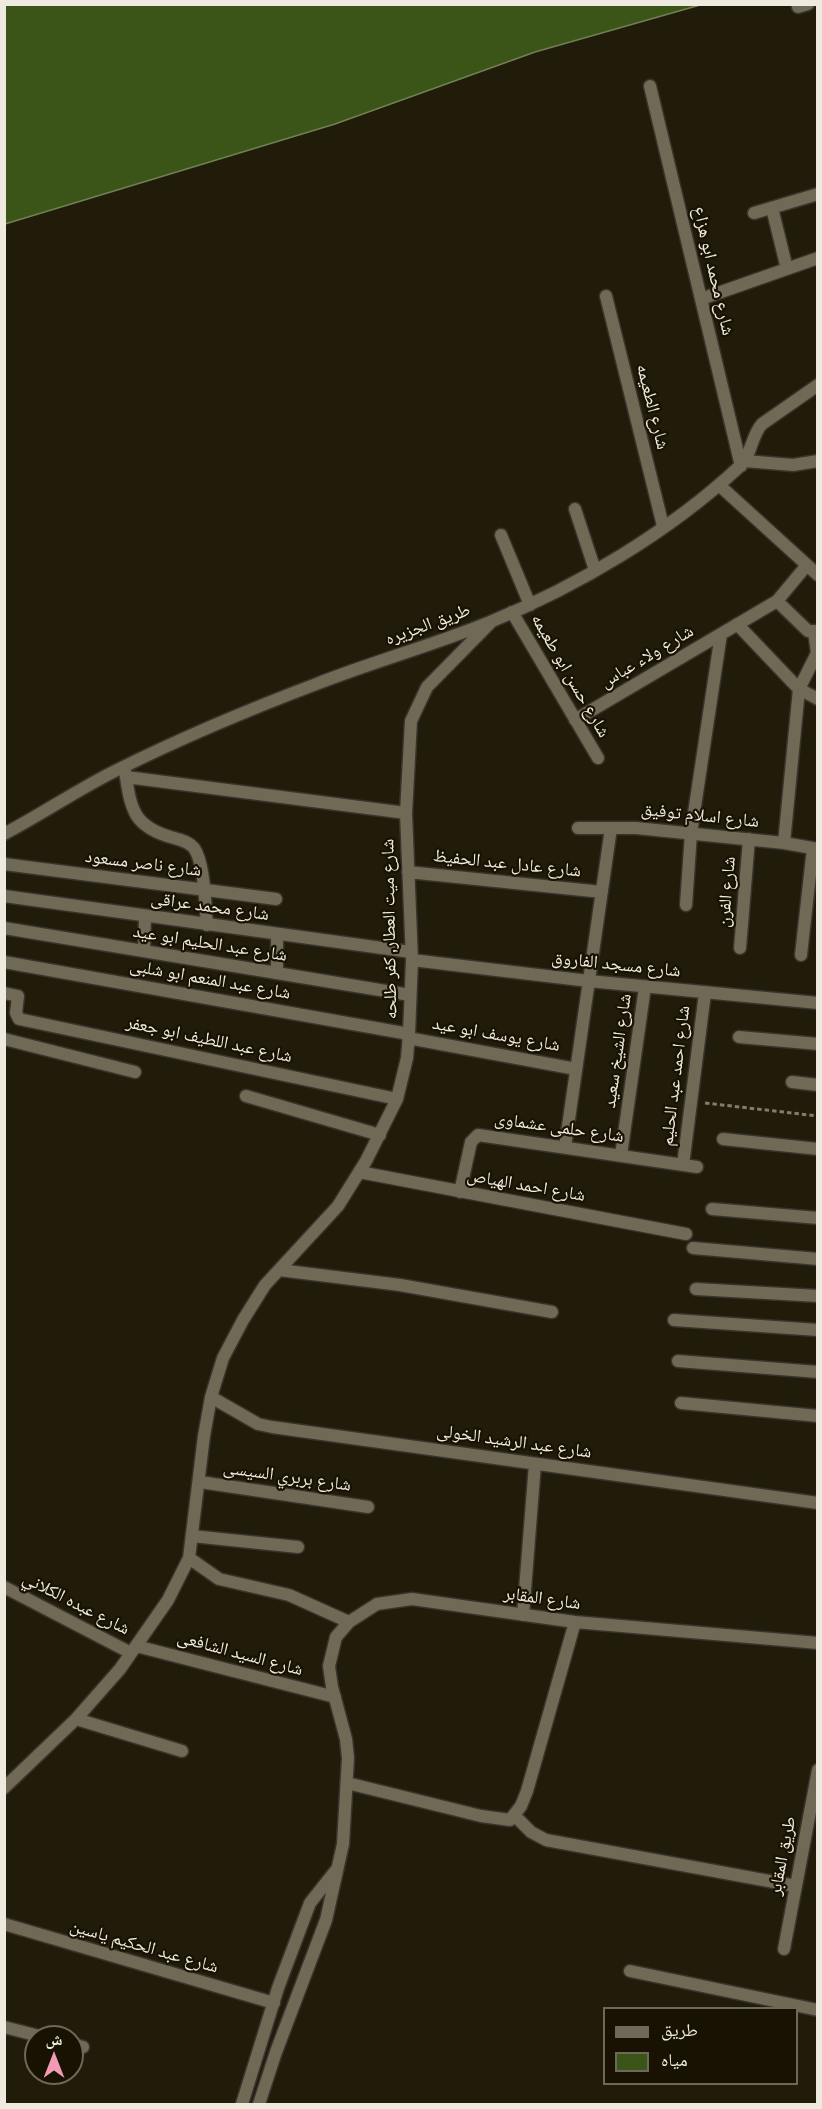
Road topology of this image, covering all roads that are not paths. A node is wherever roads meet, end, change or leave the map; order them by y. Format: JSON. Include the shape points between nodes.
{"nodes":[{"id":1,"x":650,"y":86,"type":"dead end"},
{"id":2,"x":818,"y":194,"type":"edge"},
{"id":3,"x":772,"y":208,"type":"junction"},
{"id":4,"x":754,"y":213,"type":"dead end"},
{"id":5,"x":817,"y":258,"type":"edge"},
{"id":6,"x":787,"y":268,"type":"junction"},
{"id":7,"x":606,"y":296,"type":"dead end"},
{"id":8,"x":701,"y":299,"type":"junction"},
{"id":9,"x":818,"y":386,"type":"edge"},
{"id":10,"x":818,"y":460,"type":"edge"},
{"id":11,"x":743,"y":463,"type":"junction"},
{"id":12,"x":719,"y":484,"type":"junction"},
{"id":13,"x":575,"y":509,"type":"dead end"},
{"id":14,"x":663,"y":526,"type":"junction"},
{"id":15,"x":501,"y":535,"type":"dead end"},
{"id":16,"x":807,"y":565,"type":"junction"},
{"id":17,"x":594,"y":570,"type":"junction"},
{"id":18,"x":818,"y":575,"type":"edge"},
{"id":19,"x":777,"y":601,"type":"junction"},
{"id":20,"x":530,"y":604,"type":"junction"},
{"id":21,"x":512,"y":612,"type":"junction"},
{"id":22,"x":492,"y":621,"type":"junction"},
{"id":23,"x":737,"y":624,"type":"junction"},
{"id":24,"x":816,"y":631,"type":"edge"},
{"id":25,"x":721,"y":634,"type":"junction"},
{"id":26,"x":799,"y":689,"type":"junction"},
{"id":27,"x":818,"y":699,"type":"edge"},
{"id":28,"x":575,"y":720,"type":"junction"},
{"id":29,"x":598,"y":758,"type":"dead end"},
{"id":30,"x":125,"y":772,"type":"junction"},
{"id":31,"x":406,"y":813,"type":"junction"},
{"id":32,"x":578,"y":828,"type":"dead end"},
{"id":33,"x":611,"y":828,"type":"junction"},
{"id":34,"x":691,"y":833,"type":"junction"},
{"id":35,"x":4,"y":834,"type":"edge"},
{"id":36,"x":749,"y":839,"type":"junction"},
{"id":37,"x":784,"y":843,"type":"junction"},
{"id":38,"x":815,"y":849,"type":"edge"},
{"id":39,"x":4,"y":864,"type":"edge"},
{"id":40,"x":408,"y":872,"type":"junction"},
{"id":41,"x":203,"y":890,"type":"junction"},
{"id":42,"x":602,"y":892,"type":"junction"},
{"id":43,"x":4,"y":896,"type":"edge"},
{"id":44,"x":276,"y":900,"type":"dead end"},
{"id":45,"x":686,"y":905,"type":"dead end"},
{"id":46,"x":145,"y":917,"type":"junction"},
{"id":47,"x":207,"y":925,"type":"junction"},
{"id":48,"x":4,"y":928,"type":"edge"},
{"id":49,"x":277,"y":934,"type":"junction"},
{"id":50,"x":740,"y":948,"type":"dead end"},
{"id":51,"x":144,"y":951,"type":"junction"},
{"id":52,"x":801,"y":955,"type":"dead end"},
{"id":53,"x":411,"y":956,"type":"junction"},
{"id":54,"x":4,"y":962,"type":"edge"},
{"id":55,"x":277,"y":973,"type":"junction"},
{"id":56,"x":589,"y":981,"type":"junction"},
{"id":57,"x":645,"y":987,"type":"junction"},
{"id":58,"x":4,"y":993,"type":"edge"},
{"id":59,"x":705,"y":993,"type":"junction"},
{"id":60,"x":410,"y":995,"type":"junction"},
{"id":61,"x":818,"y":1003,"type":"edge"},
{"id":62,"x":409,"y":1036,"type":"junction"},
{"id":63,"x":739,"y":1037,"type":"dead end"},
{"id":64,"x":4,"y":1039,"type":"edge"},
{"id":65,"x":818,"y":1044,"type":"edge"},
{"id":66,"x":576,"y":1069,"type":"junction"},
{"id":67,"x":135,"y":1072,"type":"dead end"},
{"id":68,"x":792,"y":1082,"type":"dead end"},
{"id":69,"x":818,"y":1085,"type":"edge"},
{"id":70,"x":246,"y":1096,"type":"dead end"},
{"id":71,"x":397,"y":1099,"type":"junction"},
{"id":72,"x":380,"y":1135,"type":"junction"},
{"id":73,"x":723,"y":1139,"type":"dead end"},
{"id":74,"x":565,"y":1147,"type":"junction"},
{"id":75,"x":818,"y":1149,"type":"edge"},
{"id":76,"x":621,"y":1155,"type":"junction"},
{"id":77,"x":683,"y":1165,"type":"junction"},
{"id":78,"x":697,"y":1167,"type":"dead end"},
{"id":79,"x":359,"y":1172,"type":"junction"},
{"id":80,"x":460,"y":1192,"type":"junction"},
{"id":81,"x":712,"y":1209,"type":"dead end"},
{"id":82,"x":818,"y":1218,"type":"edge"},
{"id":83,"x":686,"y":1234,"type":"dead end"},
{"id":84,"x":693,"y":1248,"type":"dead end"},
{"id":85,"x":818,"y":1259,"type":"edge"},
{"id":86,"x":279,"y":1270,"type":"junction"},
{"id":87,"x":696,"y":1289,"type":"dead end"},
{"id":88,"x":818,"y":1296,"type":"edge"},
{"id":89,"x":552,"y":1312,"type":"dead end"},
{"id":90,"x":674,"y":1320,"type":"dead end"},
{"id":91,"x":818,"y":1330,"type":"edge"},
{"id":92,"x":678,"y":1361,"type":"dead end"},
{"id":93,"x":818,"y":1372,"type":"edge"},
{"id":94,"x":211,"y":1397,"type":"junction"},
{"id":95,"x":681,"y":1403,"type":"dead end"},
{"id":96,"x":818,"y":1416,"type":"edge"},
{"id":97,"x":536,"y":1464,"type":"junction"},
{"id":98,"x":200,"y":1482,"type":"junction"},
{"id":99,"x":818,"y":1503,"type":"edge"},
{"id":100,"x":368,"y":1507,"type":"dead end"},
{"id":101,"x":192,"y":1536,"type":"junction"},
{"id":102,"x":298,"y":1547,"type":"dead end"},
{"id":103,"x":189,"y":1558,"type":"junction"},
{"id":104,"x":4,"y":1587,"type":"edge"},
{"id":105,"x":523,"y":1615,"type":"junction"},
{"id":106,"x":349,"y":1622,"type":"junction"},
{"id":107,"x":575,"y":1622,"type":"junction"},
{"id":108,"x":818,"y":1643,"type":"edge"},
{"id":109,"x":134,"y":1649,"type":"junction"},
{"id":110,"x":335,"y":1697,"type":"junction"},
{"id":111,"x":76,"y":1719,"type":"junction"},
{"id":112,"x":182,"y":1751,"type":"dead end"},
{"id":113,"x":818,"y":1770,"type":"edge"},
{"id":114,"x":347,"y":1783,"type":"junction"},
{"id":115,"x":4,"y":1788,"type":"edge"},
{"id":116,"x":515,"y":1816,"type":"junction"},
{"id":117,"x":338,"y":1868,"type":"junction"},
{"id":118,"x":796,"y":1886,"type":"junction"},
{"id":119,"x":4,"y":1924,"type":"edge"},
{"id":120,"x":784,"y":1949,"type":"dead end"},
{"id":121,"x":630,"y":1971,"type":"dead end"},
{"id":122,"x":274,"y":2003,"type":"junction"},
{"id":123,"x":818,"y":2010,"type":"edge"},
{"id":124,"x":4,"y":2027,"type":"edge"},
{"id":125,"x":24,"y":2032,"type":"edge"},
{"id":126,"x":243,"y":2104,"type":"edge"},
{"id":127,"x":259,"y":2104,"type":"edge"}],
"edges":[{"from":1,"to":8,"type":"street","name":"شارع محمد ابو هزاع"},
{"from":2,"to":3,"type":"street"},
{"from":3,"to":4,"type":"street"},
{"from":3,"to":6,"type":"street"},
{"from":5,"to":6,"type":"street"},
{"from":6,"to":8,"type":"street"},
{"from":7,"to":14,"type":"street","name":"شارع الطعيمه"},
{"from":8,"to":11,"type":"street","name":"شارع محمد ابو هزاع"},
{"from":9,"to":11,"type":"street","via":[[756,429]]},
{"from":10,"to":11,"type":"street","via":[[793,465]]},
{"from":11,"to":12,"type":"street","name":"طريق الجزيره"},
{"from":12,"to":14,"type":"street","name":"طريق الجزيره"},
{"from":12,"to":16,"type":"street"},
{"from":13,"to":17,"type":"street"},
{"from":14,"to":17,"type":"street","name":"طريق الجزيره"},
{"from":15,"to":20,"type":"street"},
{"from":16,"to":18,"type":"street"},
{"from":16,"to":19,"type":"street"},
{"from":17,"to":20,"type":"street","name":"طريق الجزيره"},
{"from":19,"to":23,"type":"street","name":"شارع ولاء عباس"},
{"from":19,"to":24,"type":"street","via":[[808,631]]},
{"from":20,"to":21,"type":"street","name":"طريق الجزيره"},
{"from":21,"to":22,"type":"street","name":"طريق الجزيره"},
{"from":21,"to":28,"type":"street","name":"شارع حسن ابو طعيمه"},
{"from":22,"to":30,"type":"street","name":"طريق الجزيره","via":[[318,683],[187,737]]},
{"from":22,"to":31,"type":"street","name":"شارع ميت العطار, كفر طلحه","via":[[427,687],[418,703],[408,740]]},
{"from":23,"to":25,"type":"street","name":"شارع ولاء عباس"},
{"from":23,"to":26,"type":"street"},
{"from":24,"to":26,"type":"street","via":[[817,653]]},
{"from":25,"to":28,"type":"street","name":"شارع ولاء عباس"},
{"from":25,"to":34,"type":"street"},
{"from":26,"to":27,"type":"street"},
{"from":26,"to":37,"type":"street"},
{"from":28,"to":29,"type":"street","name":"شارع حسن ابو طعيمه"},
{"from":30,"to":31,"type":"street"},
{"from":30,"to":35,"type":"street","name":"طريق الجزيره"},
{"from":30,"to":41,"type":"street","via":[[132,806],[145,828],[192,846],[199,859]]},
{"from":31,"to":40,"type":"street","name":"شارع ميت العطار, كفر طلحه"},
{"from":32,"to":33,"type":"street","name":"شارع اسلام توفيق"},
{"from":33,"to":34,"type":"street","name":"شارع اسلام توفيق"},
{"from":33,"to":42,"type":"street"},
{"from":34,"to":36,"type":"street","name":"شارع اسلام توفيق"},
{"from":34,"to":45,"type":"street"},
{"from":36,"to":37,"type":"street","name":"شارع اسلام توفيق"},
{"from":36,"to":50,"type":"street","name":"شارع الفرن"},
{"from":37,"to":38,"type":"street","name":"شارع اسلام توفيق"},
{"from":38,"to":52,"type":"street"},
{"from":39,"to":41,"type":"street","name":"شارع ناصر مسعود"},
{"from":40,"to":42,"type":"street","name":"شارع عادل عبد الحفيظ"},
{"from":40,"to":53,"type":"street","name":"شارع ميت العطار, كفر طلحه"},
{"from":41,"to":44,"type":"street","name":"شارع ناصر مسعود"},
{"from":41,"to":47,"type":"street"},
{"from":42,"to":56,"type":"street"},
{"from":43,"to":46,"type":"street","name":"شارع محمد عراقى"},
{"from":46,"to":47,"type":"street","name":"شارع محمد عراقى"},
{"from":46,"to":51,"type":"street"},
{"from":47,"to":49,"type":"street","name":"شارع محمد عراقى"},
{"from":48,"to":51,"type":"street","name":"شارع عبد الحليم ابو عيد"},
{"from":49,"to":53,"type":"street","name":"شارع محمد عراقى"},
{"from":49,"to":55,"type":"street"},
{"from":51,"to":55,"type":"street","name":"شارع عبد الحليم ابو عيد"},
{"from":53,"to":56,"type":"street","name":"شارع مسجد الفاروق"},
{"from":53,"to":60,"type":"street","name":"شارع ميت العطار, كفر طلحه"},
{"from":54,"to":62,"type":"street","name":"شارع عبد المنعم ابو شلبى"},
{"from":55,"to":60,"type":"street","name":"شارع عبد الحليم ابو عيد"},
{"from":56,"to":57,"type":"street","name":"شارع مسجد الفاروق"},
{"from":56,"to":66,"type":"street"},
{"from":57,"to":59,"type":"street","name":"شارع مسجد الفاروق"},
{"from":57,"to":76,"type":"street","name":"شارع الشيخ سعيد"},
{"from":58,"to":71,"type":"street","name":"شارع عبد اللطيف ابو جعفر","via":[[18,996],[19,1019]]},
{"from":59,"to":61,"type":"street","name":"شارع مسجد الفاروق"},
{"from":59,"to":77,"type":"street","name":"شارع احمد عبد الحليم"},
{"from":60,"to":62,"type":"street","name":"شارع ميت العطار, كفر طلحه"},
{"from":62,"to":66,"type":"street","name":"شارع يوسف ابو عيد"},
{"from":62,"to":71,"type":"street","name":"شارع ميت العطار, كفر طلحه"},
{"from":63,"to":65,"type":"street"},
{"from":64,"to":67,"type":"street"},
{"from":66,"to":74,"type":"street"},
{"from":68,"to":69,"type":"street"},
{"from":70,"to":72,"type":"street"},
{"from":71,"to":72,"type":"street","name":"شارع ميت العطار, كفر طلحه"},
{"from":72,"to":79,"type":"street","name":"شارع ميت العطار, كفر طلحه"},
{"from":73,"to":75,"type":"street"},
{"from":74,"to":76,"type":"street","name":"شارع حلمى عشماوى"},
{"from":74,"to":80,"type":"street","name":"شارع حلمى عشماوى","via":[[474,1136]]},
{"from":76,"to":77,"type":"street","name":"شارع حلمى عشماوى"},
{"from":77,"to":78,"type":"street","name":"شارع حلمى عشماوى"},
{"from":79,"to":80,"type":"street","name":"شارع احمد الهياص"},
{"from":79,"to":86,"type":"street","name":"شارع ميت العطار, كفر طلحه","via":[[338,1206]]},
{"from":80,"to":83,"type":"street","name":"شارع احمد الهياص"},
{"from":81,"to":82,"type":"street"},
{"from":84,"to":85,"type":"street"},
{"from":86,"to":89,"type":"street","via":[[400,1285]]},
{"from":86,"to":94,"type":"street","name":"شارع ميت العطار, كفر طلحه","via":[[243,1320]]},
{"from":87,"to":88,"type":"street"},
{"from":90,"to":91,"type":"street"},
{"from":92,"to":93,"type":"street"},
{"from":94,"to":97,"type":"street","name":"شارع عبد الرشيد الخولى","via":[[258,1424],[272,1427]]},
{"from":94,"to":98,"type":"street","name":"شارع ميت العطار, كفر طلحه"},
{"from":95,"to":96,"type":"street"},
{"from":97,"to":99,"type":"street","name":"شارع عبد الرشيد الخولى"},
{"from":97,"to":105,"type":"street"},
{"from":98,"to":100,"type":"street","name":"شارع بربري السيسى"},
{"from":98,"to":101,"type":"street","name":"شارع ميت العطار, كفر طلحه"},
{"from":101,"to":102,"type":"street"},
{"from":101,"to":103,"type":"street","name":"شارع ميت العطار, كفر طلحه"},
{"from":103,"to":106,"type":"street","via":[[219,1579],[289,1595]]},
{"from":103,"to":109,"type":"street","name":"شارع ميت العطار, كفر طلحه","via":[[168,1600]]},
{"from":104,"to":109,"type":"street","name":"شارع عبده الكلاني"},
{"from":105,"to":106,"type":"street","name":"شارع المقابر","via":[[400,1599],[377,1605]]},
{"from":105,"to":107,"type":"street","name":"شارع المقابر"},
{"from":106,"to":110,"type":"street","name":"شارع المقابر","via":[[336,1637],[330,1656]]},
{"from":107,"to":108,"type":"street","name":"شارع المقابر"},
{"from":107,"to":116,"type":"street","via":[[527,1791]]},
{"from":109,"to":110,"type":"street","name":"شارع السيد الشافعى"},
{"from":109,"to":111,"type":"street","name":"شارع ميت العطار, كفر طلحه"},
{"from":110,"to":114,"type":"street","name":"شارع المقابر","via":[[346,1739]]},
{"from":111,"to":112,"type":"street"},
{"from":111,"to":115,"type":"street","name":"شارع ميت العطار, كفر طلحه"},
{"from":113,"to":118,"type":"street","name":"طريق المقابر"},
{"from":114,"to":116,"type":"street","via":[[499,1819],[510,1820]]},
{"from":114,"to":117,"type":"street","name":"شارع المقابر"},
{"from":116,"to":118,"type":"street","via":[[546,1840]]},
{"from":117,"to":122,"type":"street","via":[[309,1903]]},
{"from":117,"to":127,"type":"street","name":"شارع المقابر","via":[[326,1920]]},
{"from":118,"to":120,"type":"street","name":"طريق المقابر"},
{"from":119,"to":122,"type":"street","name":"شارع عبد الحكيم ياسين"},
{"from":121,"to":123,"type":"street"},
{"from":122,"to":126,"type":"street"},
{"from":124,"to":125,"type":"street"}]}
